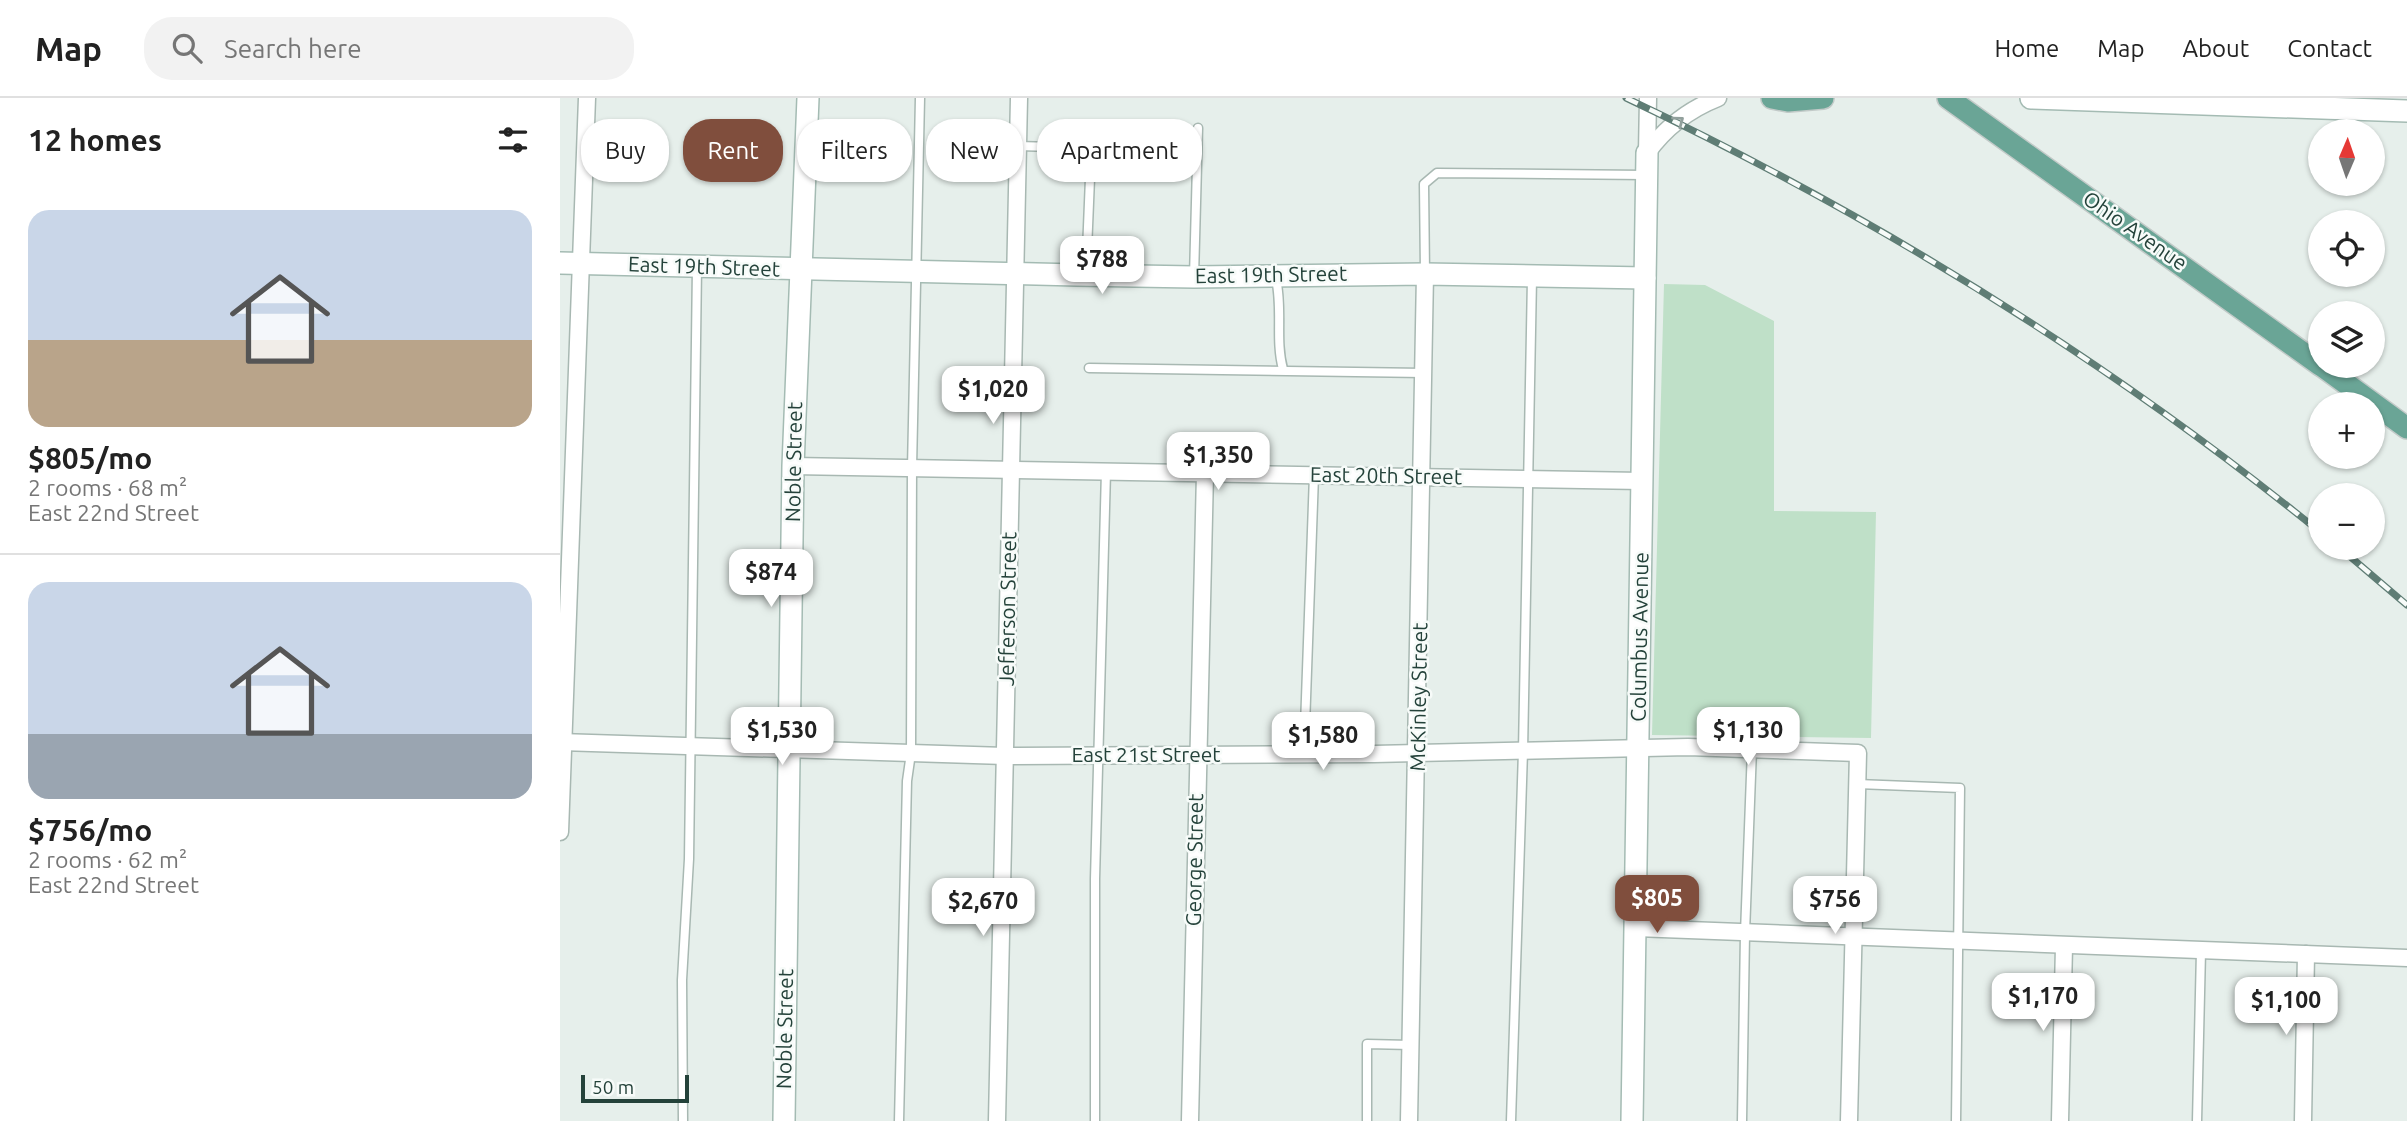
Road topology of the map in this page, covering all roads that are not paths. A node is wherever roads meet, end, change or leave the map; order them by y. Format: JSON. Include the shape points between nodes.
{"nodes":[{"id":1,"x":587,"y":98,"type":"edge"},
{"id":2,"x":808,"y":98,"type":"edge"},
{"id":3,"x":920,"y":98,"type":"edge"},
{"id":4,"x":1019,"y":98,"type":"edge"},
{"id":5,"x":1648,"y":98,"type":"edge"},
{"id":6,"x":1718,"y":98,"type":"edge"},
{"id":7,"x":1772,"y":98,"type":"edge"},
{"id":8,"x":1823,"y":98,"type":"edge"},
{"id":9,"x":1948,"y":98,"type":"edge"},
{"id":10,"x":2031,"y":98,"type":"edge"},
{"id":11,"x":2407,"y":111,"type":"edge"},
{"id":12,"x":1019,"y":119,"type":"edge"},
{"id":13,"x":1023,"y":146,"type":"edge"},
{"id":14,"x":1647,"y":153,"type":"junction"},
{"id":15,"x":1647,"y":175,"type":"junction"},
{"id":16,"x":1017,"y":182,"type":"edge"},
{"id":17,"x":1197,"y":182,"type":"edge"},
{"id":18,"x":570,"y":263,"type":"edge"},
{"id":19,"x":697,"y":267,"type":"junction"},
{"id":20,"x":800,"y":270,"type":"junction"},
{"id":21,"x":917,"y":271,"type":"junction"},
{"id":22,"x":1016,"y":273,"type":"junction"},
{"id":23,"x":1425,"y":274,"type":"junction"},
{"id":24,"x":1086,"y":275,"type":"junction"},
{"id":25,"x":1275,"y":275,"type":"junction"},
{"id":26,"x":1532,"y":275,"type":"junction"},
{"id":27,"x":1194,"y":276,"type":"junction"},
{"id":28,"x":1645,"y":278,"type":"junction"},
{"id":29,"x":2308,"y":356,"type":"edge"},
{"id":30,"x":1089,"y":368,"type":"dead end"},
{"id":31,"x":1283,"y":369,"type":"junction"},
{"id":32,"x":1424,"y":373,"type":"junction"},
{"id":33,"x":2339,"y":378,"type":"edge"},
{"id":34,"x":2407,"y":428,"type":"edge"},
{"id":35,"x":793,"y":466,"type":"junction"},
{"id":36,"x":912,"y":468,"type":"junction"},
{"id":37,"x":1010,"y":470,"type":"junction"},
{"id":38,"x":1106,"y":471,"type":"junction"},
{"id":39,"x":1205,"y":473,"type":"junction"},
{"id":40,"x":1314,"y":475,"type":"junction"},
{"id":41,"x":1422,"y":477,"type":"junction"},
{"id":42,"x":1528,"y":479,"type":"junction"},
{"id":43,"x":1642,"y":481,"type":"junction"},
{"id":44,"x":562,"y":742,"type":"edge"},
{"id":45,"x":691,"y":746,"type":"junction"},
{"id":46,"x":790,"y":749,"type":"junction"},
{"id":47,"x":1639,"y":749,"type":"junction"},
{"id":48,"x":1752,"y":749,"type":"junction"},
{"id":49,"x":1523,"y":751,"type":"junction"},
{"id":50,"x":1418,"y":752,"type":"junction"},
{"id":51,"x":911,"y":753,"type":"junction"},
{"id":52,"x":1198,"y":754,"type":"junction"},
{"id":53,"x":1304,"y":754,"type":"junction"},
{"id":54,"x":1099,"y":755,"type":"junction"},
{"id":55,"x":1005,"y":756,"type":"junction"},
{"id":56,"x":1857,"y":784,"type":"junction"},
{"id":57,"x":560,"y":832,"type":"edge"},
{"id":58,"x":1636,"y":929,"type":"junction"},
{"id":59,"x":1745,"y":933,"type":"junction"},
{"id":60,"x":1853,"y":938,"type":"junction"},
{"id":61,"x":1959,"y":942,"type":"junction"},
{"id":62,"x":2064,"y":946,"type":"junction"},
{"id":63,"x":2201,"y":951,"type":"junction"},
{"id":64,"x":2306,"y":954,"type":"junction"},
{"id":65,"x":2407,"y":958,"type":"edge"},
{"id":66,"x":1411,"y":1045,"type":"junction"},
{"id":67,"x":683,"y":1121,"type":"edge"},
{"id":68,"x":784,"y":1121,"type":"edge"},
{"id":69,"x":899,"y":1121,"type":"edge"},
{"id":70,"x":998,"y":1121,"type":"edge"},
{"id":71,"x":1095,"y":1121,"type":"edge"},
{"id":72,"x":1190,"y":1121,"type":"edge"},
{"id":73,"x":1367,"y":1121,"type":"edge"},
{"id":74,"x":1409,"y":1121,"type":"edge"},
{"id":75,"x":1511,"y":1121,"type":"edge"},
{"id":76,"x":1632,"y":1121,"type":"edge"},
{"id":77,"x":1742,"y":1121,"type":"edge"},
{"id":78,"x":1849,"y":1121,"type":"edge"},
{"id":79,"x":1956,"y":1121,"type":"edge"},
{"id":80,"x":2060,"y":1121,"type":"edge"},
{"id":81,"x":2197,"y":1121,"type":"edge"},
{"id":82,"x":2303,"y":1121,"type":"edge"}],
"edges":[{"from":1,"to":18,"type":"street"},
{"from":2,"to":20,"type":"street","name":"Noble Street"},
{"from":3,"to":21,"type":"lane"},
{"from":4,"to":12,"type":"street","name":"Jefferson Street"},
{"from":5,"to":14,"type":"street","name":"Columbus Avenue"},
{"from":14,"to":6,"type":"street","one_way":true,"via":[[1676,122]]},
{"from":7,"to":8,"type":"main road"},
{"from":9,"to":29,"type":"main road","name":"Ohio Avenue"},
{"from":10,"to":11,"type":"street"},
{"from":13,"to":24,"type":"lane","via":[[1089,148]]},
{"from":14,"to":15,"type":"street","name":"Columbus Avenue"},
{"from":15,"to":23,"type":"lane","via":[[1437,173],[1424,184]]},
{"from":15,"to":28,"type":"street","name":"Columbus Avenue"},
{"from":16,"to":22,"type":"street","name":"Jefferson Street"},
{"from":17,"to":27,"type":"lane"},
{"from":18,"to":19,"type":"street","name":"East 19th Street"},
{"from":18,"to":44,"type":"street"},
{"from":19,"to":20,"type":"street","name":"East 19th Street"},
{"from":19,"to":45,"type":"lane"},
{"from":20,"to":21,"type":"street","name":"East 19th Street"},
{"from":20,"to":35,"type":"street","name":"Noble Street"},
{"from":21,"to":22,"type":"street","name":"East 19th Street"},
{"from":21,"to":36,"type":"lane"},
{"from":22,"to":24,"type":"street","name":"East 19th Street"},
{"from":22,"to":37,"type":"street","name":"Jefferson Street"},
{"from":23,"to":25,"type":"street","name":"East 19th Street"},
{"from":23,"to":26,"type":"street","name":"East 19th Street"},
{"from":23,"to":32,"type":"street","name":"McKinley Street"},
{"from":24,"to":27,"type":"street","name":"East 19th Street"},
{"from":25,"to":27,"type":"street","name":"East 19th Street"},
{"from":25,"to":31,"type":"lane"},
{"from":26,"to":28,"type":"street","name":"East 19th Street"},
{"from":26,"to":42,"type":"lane"},
{"from":28,"to":43,"type":"street","name":"Columbus Avenue"},
{"from":30,"to":31,"type":"lane"},
{"from":31,"to":32,"type":"lane"},
{"from":32,"to":41,"type":"street","name":"McKinley Street"},
{"from":33,"to":34,"type":"main road","name":"Ohio Avenue"},
{"from":35,"to":36,"type":"street","name":"East 20th Street"},
{"from":35,"to":46,"type":"street","name":"Noble Street"},
{"from":36,"to":37,"type":"street","name":"East 20th Street"},
{"from":36,"to":51,"type":"lane"},
{"from":37,"to":38,"type":"street","name":"East 20th Street"},
{"from":37,"to":55,"type":"street","name":"Jefferson Street"},
{"from":38,"to":39,"type":"street","name":"East 20th Street"},
{"from":38,"to":54,"type":"lane"},
{"from":39,"to":40,"type":"street","name":"East 20th Street"},
{"from":39,"to":52,"type":"street","name":"George Street"},
{"from":40,"to":41,"type":"street","name":"East 20th Street"},
{"from":40,"to":53,"type":"lane"},
{"from":41,"to":42,"type":"street","name":"East 20th Street"},
{"from":41,"to":50,"type":"street","name":"McKinley Street"},
{"from":42,"to":43,"type":"street","name":"East 20th Street"},
{"from":42,"to":49,"type":"lane"},
{"from":43,"to":47,"type":"street","name":"Columbus Avenue"},
{"from":44,"to":45,"type":"street","name":"East 21st Street"},
{"from":44,"to":57,"type":"street"},
{"from":45,"to":46,"type":"street","name":"East 21st Street"},
{"from":45,"to":67,"type":"lane","via":[[682,980]]},
{"from":46,"to":51,"type":"street","name":"East 21st Street"},
{"from":46,"to":68,"type":"street","name":"Noble Street"},
{"from":47,"to":48,"type":"street","name":"East 21st Street"},
{"from":47,"to":49,"type":"street","name":"East 21st Street"},
{"from":47,"to":58,"type":"street","name":"Columbus Avenue"},
{"from":48,"to":56,"type":"street","name":"East 21st Street","via":[[1858,753]]},
{"from":48,"to":59,"type":"lane"},
{"from":49,"to":50,"type":"street","name":"East 21st Street"},
{"from":49,"to":75,"type":"lane"},
{"from":50,"to":53,"type":"street","name":"East 21st Street"},
{"from":50,"to":66,"type":"street","name":"McKinley Street"},
{"from":51,"to":55,"type":"street","name":"East 21st Street"},
{"from":51,"to":69,"type":"lane"},
{"from":52,"to":53,"type":"street","name":"East 21st Street"},
{"from":52,"to":54,"type":"street","name":"East 21st Street"},
{"from":52,"to":72,"type":"street","name":"George Street"},
{"from":54,"to":55,"type":"street","name":"East 21st Street"},
{"from":54,"to":71,"type":"lane"},
{"from":55,"to":70,"type":"street","name":"Jefferson Street"},
{"from":56,"to":60,"type":"street"},
{"from":56,"to":61,"type":"lane","via":[[1960,788]]},
{"from":58,"to":59,"type":"street"},
{"from":58,"to":76,"type":"street","name":"Columbus Avenue"},
{"from":59,"to":60,"type":"street"},
{"from":59,"to":77,"type":"lane"},
{"from":60,"to":61,"type":"street"},
{"from":60,"to":78,"type":"street"},
{"from":61,"to":62,"type":"street"},
{"from":61,"to":79,"type":"lane"},
{"from":62,"to":63,"type":"street"},
{"from":62,"to":80,"type":"street"},
{"from":63,"to":64,"type":"street"},
{"from":63,"to":81,"type":"lane"},
{"from":64,"to":65,"type":"street"},
{"from":64,"to":82,"type":"street"},
{"from":66,"to":73,"type":"lane","via":[[1367,1044]]},
{"from":66,"to":74,"type":"street","name":"McKinley Street"}]}
